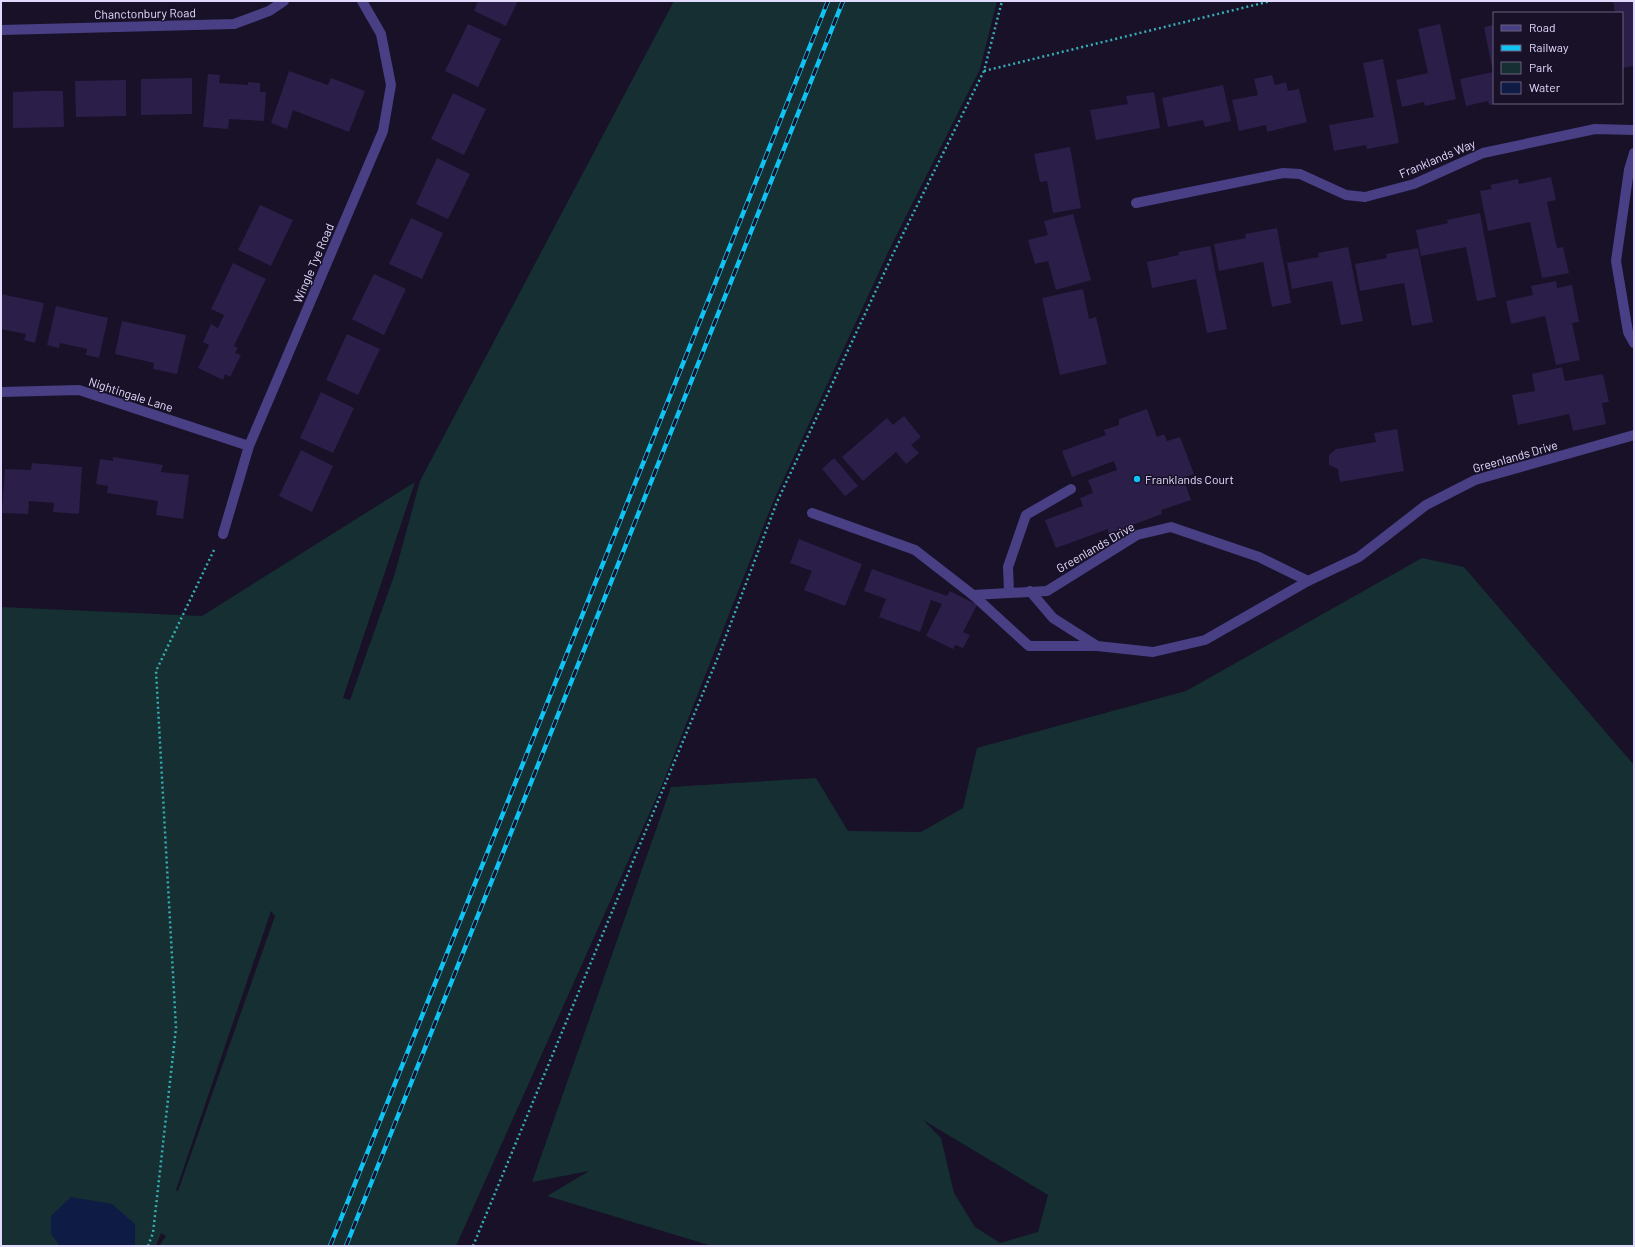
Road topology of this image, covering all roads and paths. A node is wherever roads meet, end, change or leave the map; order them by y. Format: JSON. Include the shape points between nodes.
{"nodes":[{"id":1,"x":284,"y":1,"type":"edge"},
{"id":2,"x":362,"y":1,"type":"edge"},
{"id":3,"x":1002,"y":1,"type":"edge"},
{"id":4,"x":1271,"y":1,"type":"edge"},
{"id":5,"x":1,"y":30,"type":"edge"},
{"id":6,"x":984,"y":71,"type":"junction"},
{"id":7,"x":1634,"y":130,"type":"edge"},
{"id":8,"x":1634,"y":153,"type":"edge"},
{"id":9,"x":1136,"y":203,"type":"dead end"},
{"id":10,"x":1634,"y":343,"type":"edge"},
{"id":11,"x":1,"y":392,"type":"edge"},
{"id":12,"x":1634,"y":435,"type":"edge"},
{"id":13,"x":249,"y":446,"type":"junction"},
{"id":14,"x":1071,"y":489,"type":"dead end"},
{"id":15,"x":812,"y":513,"type":"dead end"},
{"id":16,"x":223,"y":534,"type":"joint"},
{"id":17,"x":1308,"y":581,"type":"junction"},
{"id":18,"x":1030,"y":591,"type":"junction"},
{"id":19,"x":1009,"y":592,"type":"junction"},
{"id":20,"x":973,"y":595,"type":"junction"},
{"id":21,"x":1097,"y":646,"type":"junction"},
{"id":22,"x":148,"y":1246,"type":"edge"},
{"id":23,"x":473,"y":1246,"type":"edge"}],
"edges":[{"from":1,"to":5,"type":"street","name":"Chanctonbury Road","via":[[269,11],[234,24]]},
{"from":2,"to":13,"type":"street","name":"Wingle Tye Road","via":[[381,34],[391,85],[383,131]]},
{"from":3,"to":6,"type":"path"},
{"from":4,"to":6,"type":"path"},
{"from":6,"to":23,"type":"path","via":[[894,252],[777,502],[718,657]]},
{"from":7,"to":9,"type":"street","name":"Franklands Way","via":[[1595,129],[1483,153],[1414,184],[1365,197],[1346,195],[1300,174],[1283,173]]},
{"from":8,"to":10,"type":"street","via":[[1629,170],[1616,261],[1628,332]]},
{"from":11,"to":13,"type":"street","name":"Nightingale Lane","via":[[79,390]]},
{"from":12,"to":17,"type":"street","name":"Greenlands Drive","via":[[1475,480],[1426,505],[1359,556]]},
{"from":13,"to":16,"type":"street","name":"Wingle Tye Road"},
{"from":14,"to":19,"type":"street","via":[[1026,515],[1008,567]]},
{"from":15,"to":20,"type":"street","via":[[915,550]]},
{"from":16,"to":22,"type":"path","via":[[156,671],[176,1028],[153,1232]]},
{"from":17,"to":18,"type":"street","name":"Greenlands Drive","via":[[1259,557],[1171,527],[1137,535],[1047,591]]},
{"from":17,"to":21,"type":"street","name":"Greenlands Drive","via":[[1205,640],[1153,652]]},
{"from":18,"to":19,"type":"street","name":"Greenlands Drive"},
{"from":18,"to":21,"type":"street","name":"Greenlands Drive","via":[[1053,618]]},
{"from":19,"to":20,"type":"street","name":"Greenlands Drive"},
{"from":20,"to":21,"type":"street","name":"Greenlands Drive","via":[[1029,646]]}]}
